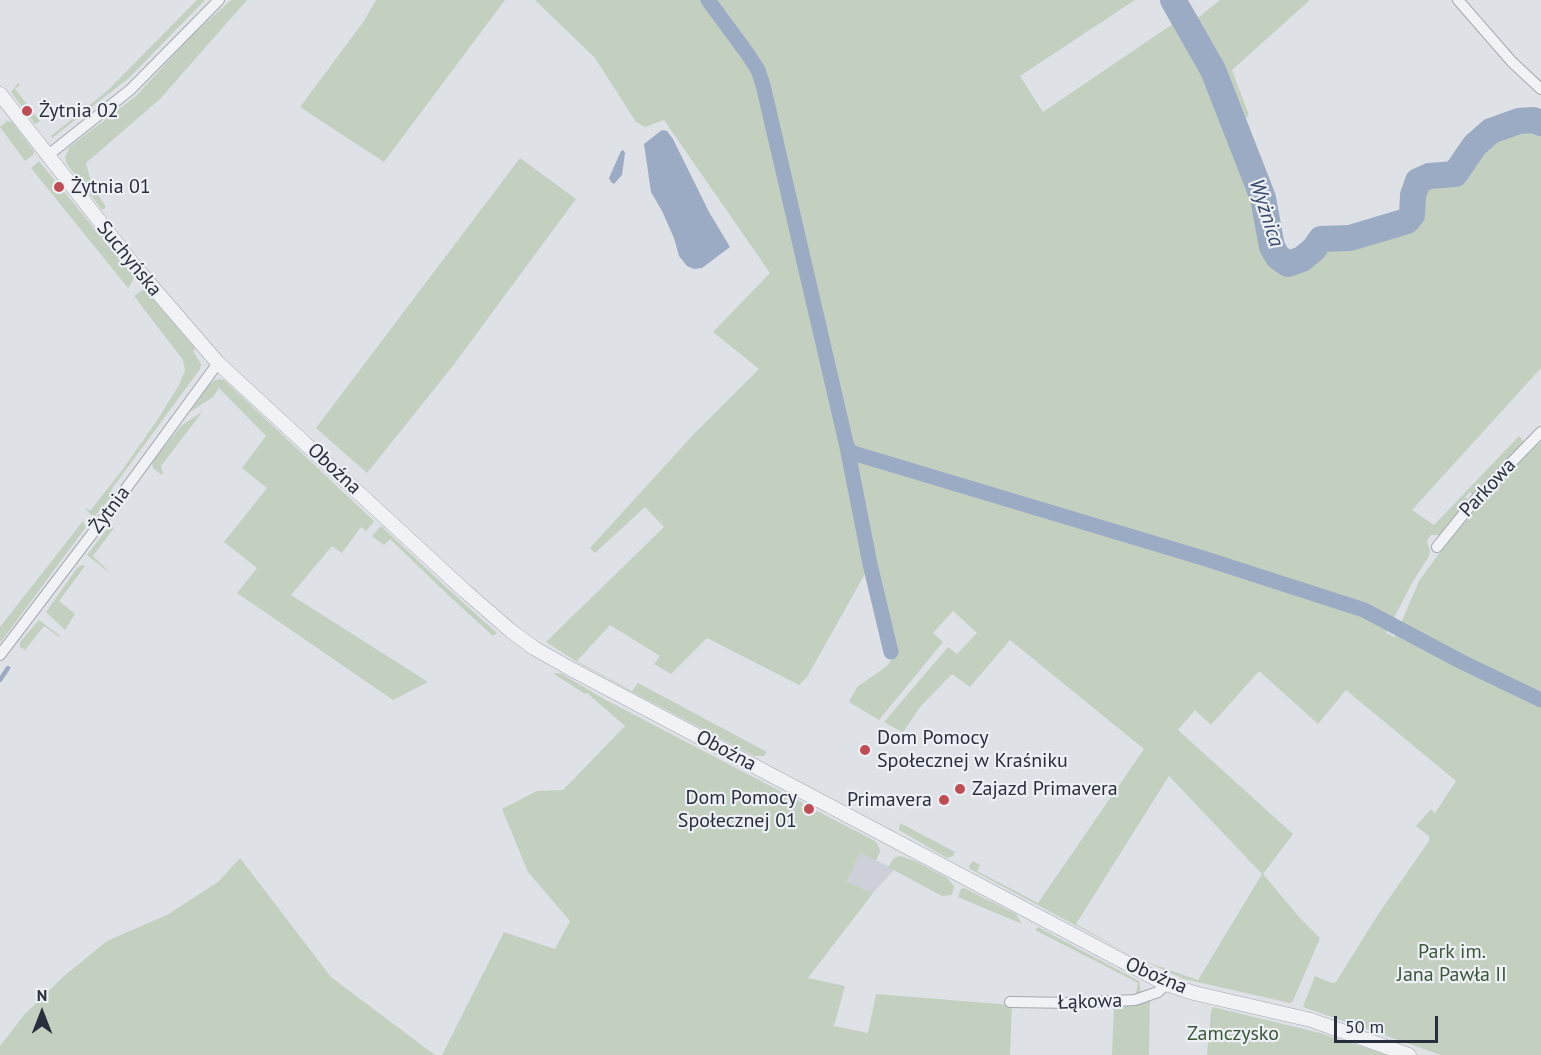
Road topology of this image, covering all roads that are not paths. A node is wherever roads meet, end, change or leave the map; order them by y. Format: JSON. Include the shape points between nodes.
{"nodes":[{"id":1,"x":219,"y":0,"type":"edge"},
{"id":2,"x":1458,"y":0,"type":"edge"},
{"id":3,"x":1541,"y":89,"type":"edge"},
{"id":4,"x":0,"y":94,"type":"edge"},
{"id":5,"x":47,"y":156,"type":"junction"},
{"id":6,"x":218,"y":363,"type":"junction"},
{"id":7,"x":1541,"y":432,"type":"edge"},
{"id":8,"x":1437,"y":547,"type":"dead end"},
{"id":9,"x":0,"y":655,"type":"edge"},
{"id":10,"x":1166,"y":984,"type":"junction"},
{"id":11,"x":1010,"y":1002,"type":"dead end"},
{"id":12,"x":1409,"y":1055,"type":"edge"}],
"edges":[{"from":1,"to":5,"type":"street","via":[[124,96]]},
{"from":2,"to":3,"type":"street"},
{"from":4,"to":5,"type":"street","name":"Suchyńska"},
{"from":5,"to":6,"type":"street","name":"Suchyńska","via":[[157,294]]},
{"from":6,"to":9,"type":"street","name":"Żytnia"},
{"from":6,"to":10,"type":"street","name":"Oboźna","via":[[465,591],[534,648]]},
{"from":7,"to":8,"type":"street","name":"Parkowa","via":[[1474,500]]},
{"from":10,"to":11,"type":"street","name":"Łąkowa","via":[[1158,992],[1135,1000]]},
{"from":10,"to":12,"type":"street","name":"Oboźna","via":[[1311,1020]]}]}
